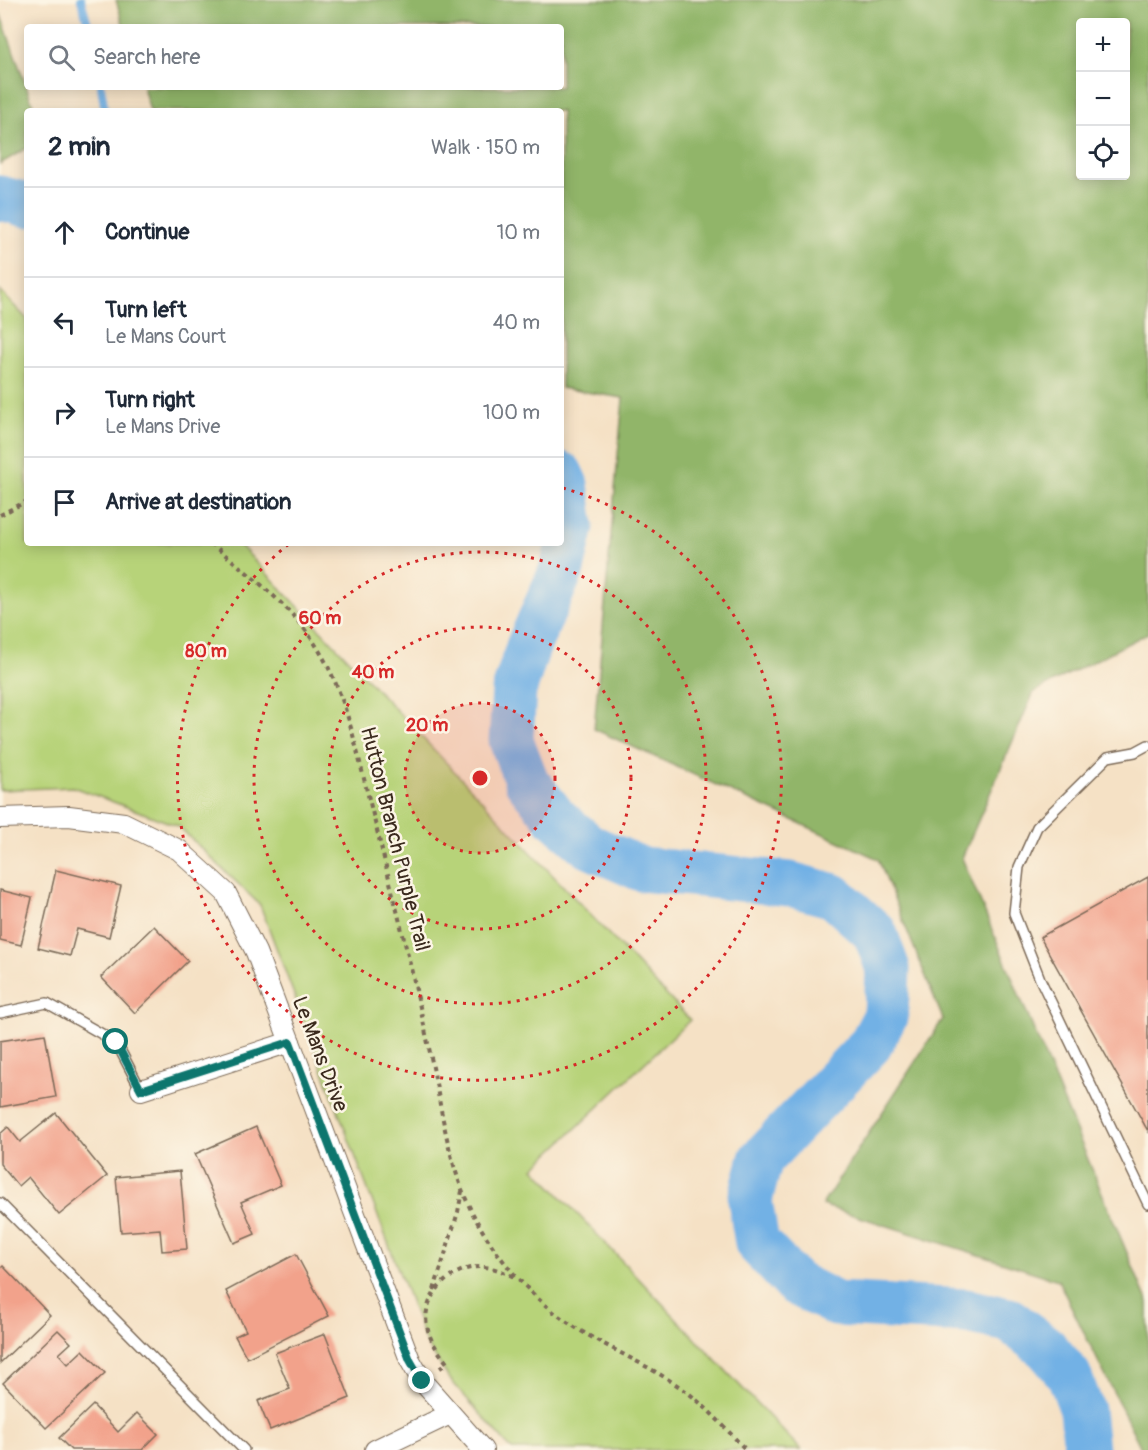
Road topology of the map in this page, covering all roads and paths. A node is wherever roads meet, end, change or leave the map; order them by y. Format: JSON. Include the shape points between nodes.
{"nodes":[{"id":1,"x":24,"y":503,"type":"edge"},
{"id":2,"x":0,"y":515,"type":"edge"},
{"id":3,"x":215,"y":546,"type":"edge"},
{"id":4,"x":1148,"y":745,"type":"edge"},
{"id":5,"x":0,"y":818,"type":"edge"},
{"id":6,"x":0,"y":1013,"type":"edge"},
{"id":7,"x":290,"y":1042,"type":"junction"},
{"id":8,"x":141,"y":1090,"type":"joint"},
{"id":9,"x":462,"y":1190,"type":"junction"},
{"id":10,"x":0,"y":1203,"type":"edge"},
{"id":11,"x":1148,"y":1204,"type":"edge"},
{"id":12,"x":517,"y":1278,"type":"junction"},
{"id":13,"x":433,"y":1294,"type":"junction"},
{"id":14,"x":422,"y":1381,"type":"junction"},
{"id":15,"x":450,"y":1414,"type":"junction"},
{"id":16,"x":244,"y":1450,"type":"edge"},
{"id":17,"x":375,"y":1450,"type":"edge"},
{"id":18,"x":483,"y":1450,"type":"edge"},
{"id":19,"x":747,"y":1450,"type":"edge"}],
"edges":[{"from":1,"to":2,"type":"path"},
{"from":3,"to":9,"type":"path","name":"Hutton Branch Purple Trail","via":[[298,620],[335,679],[408,949]]},
{"from":4,"to":11,"type":"lane","via":[[1108,757],[1037,827],[1019,867],[1014,913],[1040,979]]},
{"from":5,"to":7,"type":"street","name":"Le Mans Drive","via":[[69,816],[124,823],[179,850],[226,892],[256,952]]},
{"from":6,"to":8,"type":"lane","via":[[47,1003],[116,1042]]},
{"from":7,"to":8,"type":"street"},
{"from":7,"to":14,"type":"street","name":"Le Mans Drive","via":[[410,1360]]},
{"from":9,"to":12,"type":"path","name":"Hutton Branch Purple Trail"},
{"from":9,"to":13,"type":"path","name":"Hutton Branch Purple Trail"},
{"from":10,"to":16,"type":"lane"},
{"from":12,"to":13,"type":"path","name":"Hutton Branch Purple Trail","via":[[499,1269],[478,1266],[459,1272]]},
{"from":12,"to":19,"type":"path","name":"Hutton Branch Purple Trail","via":[[550,1310],[579,1330],[688,1393]]},
{"from":13,"to":14,"type":"path","name":"Hutton Branch Purple Trail","via":[[427,1324],[433,1346],[447,1364]]},
{"from":14,"to":15,"type":"street","name":"Le Mans Drive"},
{"from":15,"to":17,"type":"street"},
{"from":15,"to":18,"type":"street","name":"Le Mans Drive"}]}
